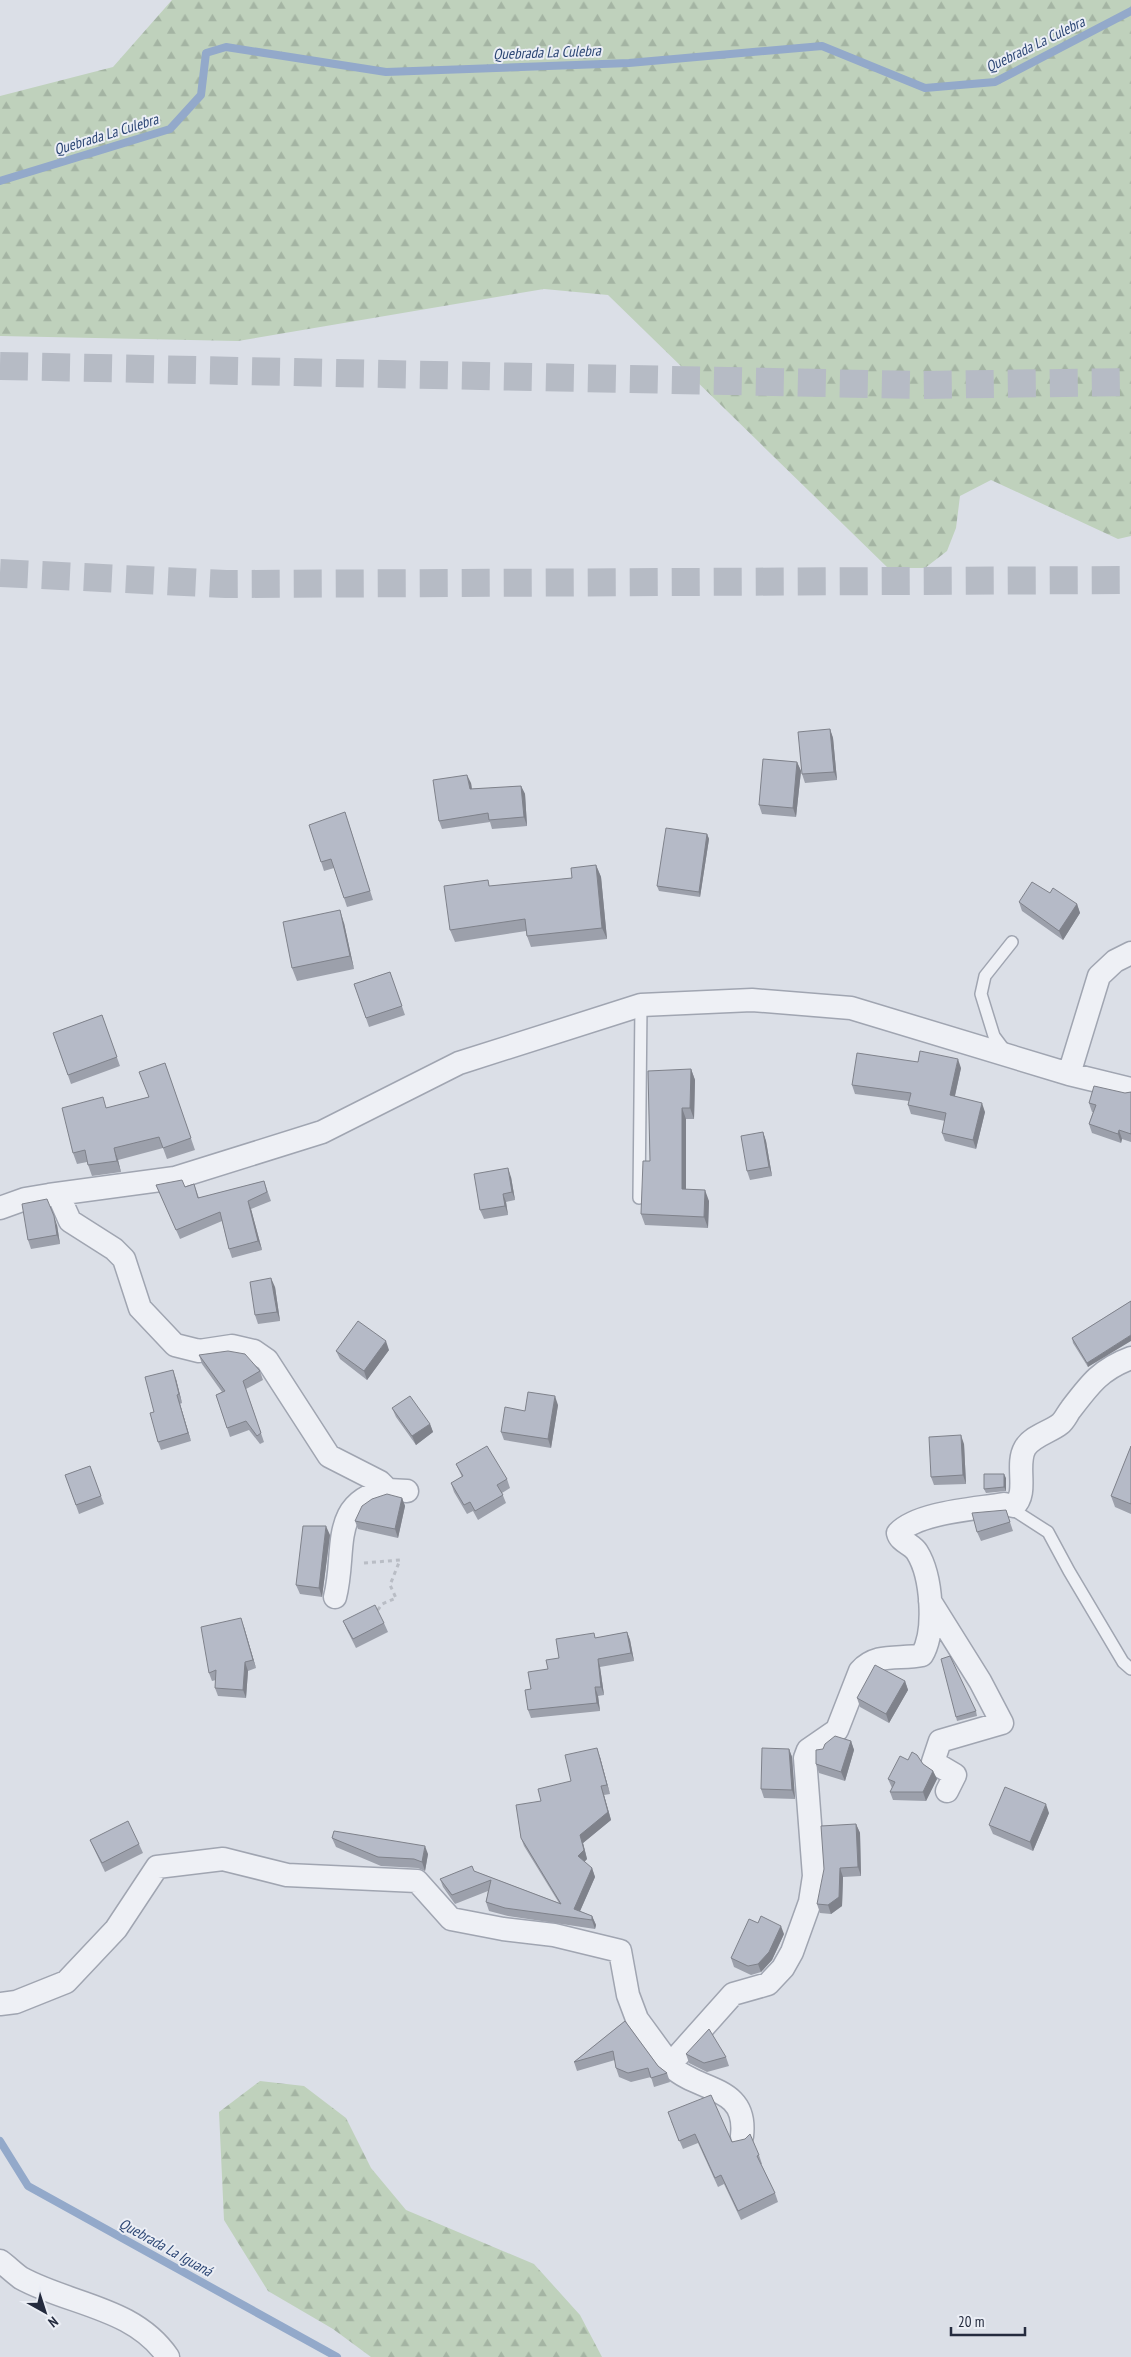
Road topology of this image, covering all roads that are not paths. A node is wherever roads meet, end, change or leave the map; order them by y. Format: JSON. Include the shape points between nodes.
{"nodes":[{"id":1,"x":1012,"y":942,"type":"dead end"},
{"id":2,"x":1131,"y":953,"type":"edge"},
{"id":3,"x":641,"y":1005,"type":"junction"},
{"id":4,"x":1009,"y":1056,"type":"junction"},
{"id":5,"x":1069,"y":1074,"type":"junction"},
{"id":6,"x":1131,"y":1089,"type":"edge"},
{"id":7,"x":58,"y":1194,"type":"junction"},
{"id":8,"x":639,"y":1198,"type":"dead end"},
{"id":9,"x":0,"y":1208,"type":"edge"},
{"id":10,"x":1131,"y":1358,"type":"edge"},
{"id":11,"x":1004,"y":1504,"type":"junction"},
{"id":12,"x":335,"y":1597,"type":"dead end"},
{"id":13,"x":929,"y":1600,"type":"junction"},
{"id":14,"x":1131,"y":1669,"type":"edge"},
{"id":15,"x":947,"y":1791,"type":"dead end"},
{"id":16,"x":0,"y":2004,"type":"edge"},
{"id":17,"x":672,"y":2066,"type":"junction"},
{"id":18,"x":742,"y":2136,"type":"dead end"},
{"id":19,"x":0,"y":2261,"type":"edge"},
{"id":20,"x":168,"y":2357,"type":"edge"}],
"edges":[{"from":1,"to":4,"type":"lane","via":[[985,976],[981,994],[994,1036]]},
{"from":2,"to":5,"type":"street","via":[[1115,961],[1099,976]]},
{"from":3,"to":4,"type":"street","via":[[752,1000],[851,1008]]},
{"from":3,"to":7,"type":"street","via":[[459,1063],[299,1141],[175,1178]]},
{"from":3,"to":8,"type":"lane"},
{"from":4,"to":5,"type":"street"},
{"from":5,"to":6,"type":"street"},
{"from":7,"to":9,"type":"street","via":[[24,1199]]},
{"from":7,"to":12,"type":"street","via":[[70,1221],[124,1259],[140,1308],[174,1345],[199,1351],[232,1346],[259,1353],[267,1360],[328,1456],[398,1491],[371,1493],[352,1509],[343,1525],[342,1561]]},
{"from":10,"to":11,"type":"street","via":[[1104,1369],[1060,1424],[1026,1446],[1020,1463],[1020,1499],[1014,1506]]},
{"from":11,"to":13,"type":"street","via":[[925,1518],[898,1533],[916,1550],[926,1576]]},
{"from":11,"to":14,"type":"lane","via":[[1048,1532],[1123,1662]]},
{"from":13,"to":15,"type":"street","via":[[980,1681],[1002,1723],[940,1741],[933,1762],[955,1775]]},
{"from":13,"to":17,"type":"street","via":[[930,1639],[922,1655],[891,1657],[867,1664],[860,1671],[837,1730],[808,1750],[805,1758],[814,1876],[810,1902],[792,1952],[768,1984],[733,1994]]},
{"from":16,"to":17,"type":"street","via":[[16,2002],[66,1982],[116,1929],[157,1867],[223,1859],[287,1875],[417,1881],[451,1919],[503,1930],[554,1935],[620,1951],[628,1995],[637,2019]]},
{"from":17,"to":18,"type":"street","via":[[682,2076],[720,2090],[739,2108],[744,2122]]},
{"from":19,"to":20,"type":"street","via":[[21,2278],[133,2323],[149,2335]]}]}
